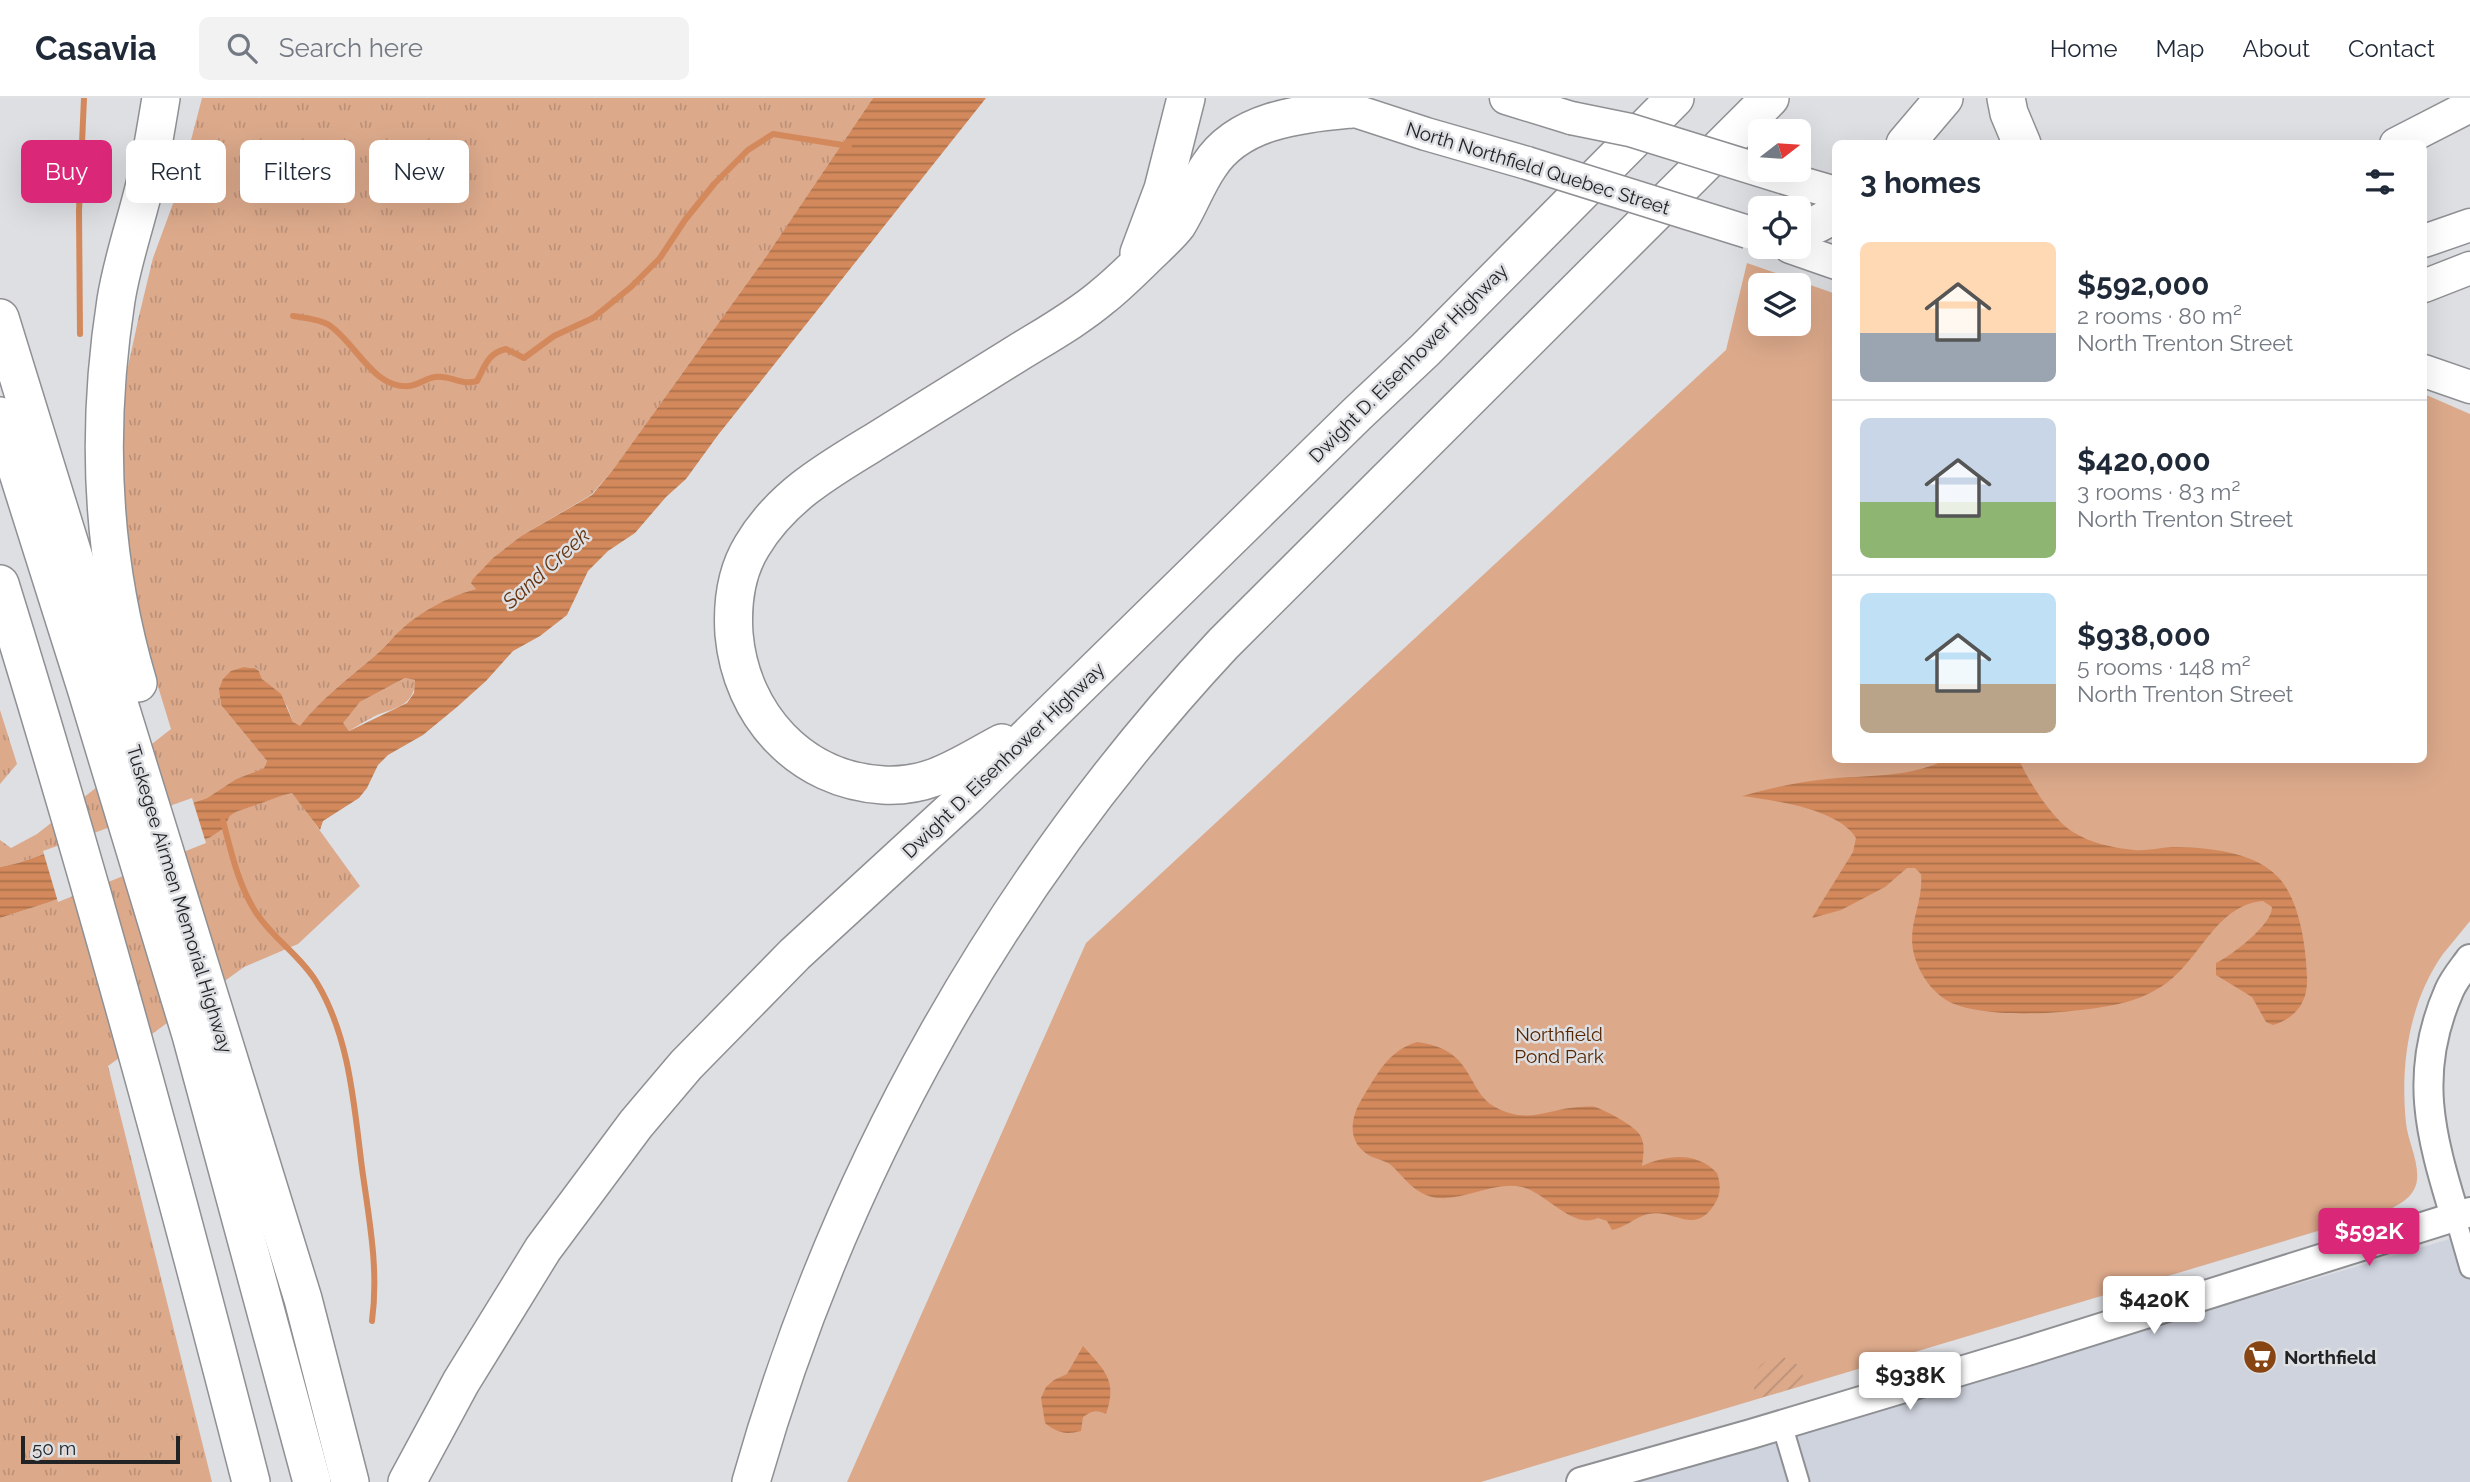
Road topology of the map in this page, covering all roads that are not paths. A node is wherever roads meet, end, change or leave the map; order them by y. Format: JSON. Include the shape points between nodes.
{"nodes":[{"id":1,"x":161,"y":98,"type":"edge"},
{"id":2,"x":187,"y":98,"type":"edge"},
{"id":3,"x":1186,"y":98,"type":"edge"},
{"id":4,"x":1317,"y":98,"type":"edge"},
{"id":5,"x":1506,"y":98,"type":"edge"},
{"id":6,"x":1675,"y":98,"type":"edge"},
{"id":7,"x":1770,"y":98,"type":"edge"},
{"id":8,"x":1944,"y":98,"type":"edge"},
{"id":9,"x":2006,"y":98,"type":"edge"},
{"id":10,"x":1578,"y":106,"type":"edge"},
{"id":11,"x":2470,"y":106,"type":"edge"},
{"id":12,"x":1351,"y":109,"type":"junction"},
{"id":13,"x":154,"y":140,"type":"edge"},
{"id":14,"x":173,"y":140,"type":"edge"},
{"id":15,"x":1908,"y":140,"type":"edge"},
{"id":16,"x":2020,"y":140,"type":"edge"},
{"id":17,"x":2404,"y":140,"type":"edge"},
{"id":18,"x":1832,"y":192,"type":"edge"},
{"id":19,"x":139,"y":203,"type":"edge"},
{"id":20,"x":1832,"y":216,"type":"edge"},
{"id":21,"x":2470,"y":225,"type":"edge"},
{"id":22,"x":1811,"y":226,"type":"edge"},
{"id":23,"x":1748,"y":231,"type":"edge"},
{"id":24,"x":2427,"y":240,"type":"edge"},
{"id":25,"x":1811,"y":254,"type":"edge"},
{"id":26,"x":1832,"y":262,"type":"edge"},
{"id":27,"x":2470,"y":268,"type":"edge"},
{"id":28,"x":1132,"y":270,"type":"junction"},
{"id":29,"x":2427,"y":285,"type":"edge"},
{"id":30,"x":0,"y":318,"type":"edge"},
{"id":31,"x":2427,"y":372,"type":"edge"},
{"id":32,"x":2470,"y":387,"type":"edge"},
{"id":33,"x":0,"y":416,"type":"edge"},
{"id":34,"x":0,"y":501,"type":"edge"},
{"id":35,"x":0,"y":584,"type":"edge"},
{"id":36,"x":0,"y":654,"type":"edge"},
{"id":37,"x":87,"y":687,"type":"junction"},
{"id":38,"x":1043,"y":722,"type":"junction"},
{"id":39,"x":2470,"y":959,"type":"edge"},
{"id":40,"x":193,"y":1034,"type":"junction"},
{"id":41,"x":2463,"y":1214,"type":"edge"},
{"id":42,"x":2470,"y":1268,"type":"edge"},
{"id":43,"x":1782,"y":1425,"type":"junction"},
{"id":44,"x":414,"y":1469,"type":"edge"},
{"id":45,"x":251,"y":1482,"type":"edge"},
{"id":46,"x":286,"y":1482,"type":"edge"},
{"id":47,"x":312,"y":1482,"type":"edge"},
{"id":48,"x":350,"y":1482,"type":"edge"},
{"id":49,"x":751,"y":1482,"type":"edge"},
{"id":50,"x":1581,"y":1482,"type":"edge"},
{"id":51,"x":1799,"y":1482,"type":"edge"}],
"edges":[{"from":1,"to":13,"type":"highway"},
{"from":2,"to":14,"type":"highway"},
{"from":3,"to":28,"type":"highway","via":[[1163,189]]},
{"from":4,"to":12,"type":"main road","name":"North Northfield Quebec Street"},
{"from":5,"to":10,"type":"main road"},
{"from":6,"to":38,"type":"highway","name":"Dwight D. Eisenhower Highway","via":[[1425,350]]},
{"from":7,"to":49,"type":"highway","via":[[1223,644],[1156,718],[1057,846],[948,1014],[891,1118],[819,1283]]},
{"from":8,"to":15,"type":"highway"},
{"from":9,"to":16,"type":"highway"},
{"from":10,"to":18,"type":"main road","bridge":true,"via":[[1629,130]]},
{"from":11,"to":17,"type":"main road"},
{"from":12,"to":23,"type":"main road","name":"North Northfield Quebec Street","bridge":true},
{"from":12,"to":28,"type":"highway","via":[[1295,115],[1238,138],[1209,165],[1175,228]]},
{"from":19,"to":37,"type":"highway","via":[[116,299],[105,423],[106,515],[112,564]]},
{"from":20,"to":22,"type":"highway"},
{"from":21,"to":24,"type":"main road"},
{"from":25,"to":26,"type":"main road"},
{"from":27,"to":29,"type":"main road"},
{"from":28,"to":38,"type":"highway","via":[[1101,299],[1055,330],[796,493],[750,548],[734,596],[735,647],[754,703],[789,747],[825,769],[864,783],[927,781]]},
{"from":30,"to":37,"type":"highway"},
{"from":31,"to":32,"type":"main road"},
{"from":33,"to":37,"type":"highway"},
{"from":34,"to":37,"type":"highway"},
{"from":35,"to":37,"type":"highway"},
{"from":36,"to":37,"type":"highway"},
{"from":37,"to":40,"type":"highway"},
{"from":37,"to":40,"type":"highway","via":[[213,933]]},
{"from":37,"to":45,"type":"highway","via":[[143,1071]]},
{"from":38,"to":44,"type":"highway","name":"Dwight D. Eisenhower Highway","via":[[739,1008],[636,1124],[543,1250],[481,1348]]},
{"from":39,"to":41,"type":"street","via":[[2450,988],[2432,1040],[2427,1095],[2435,1148]]},
{"from":40,"to":46,"type":"highway"},
{"from":40,"to":47,"type":"highway"},
{"from":40,"to":48,"type":"highway","name":"Tuskegee Airmen Memorial Highway","via":[[303,1299]]},
{"from":41,"to":42,"type":"street"},
{"from":41,"to":43,"type":"street"},
{"from":43,"to":50,"type":"street"},
{"from":43,"to":51,"type":"street"}]}
